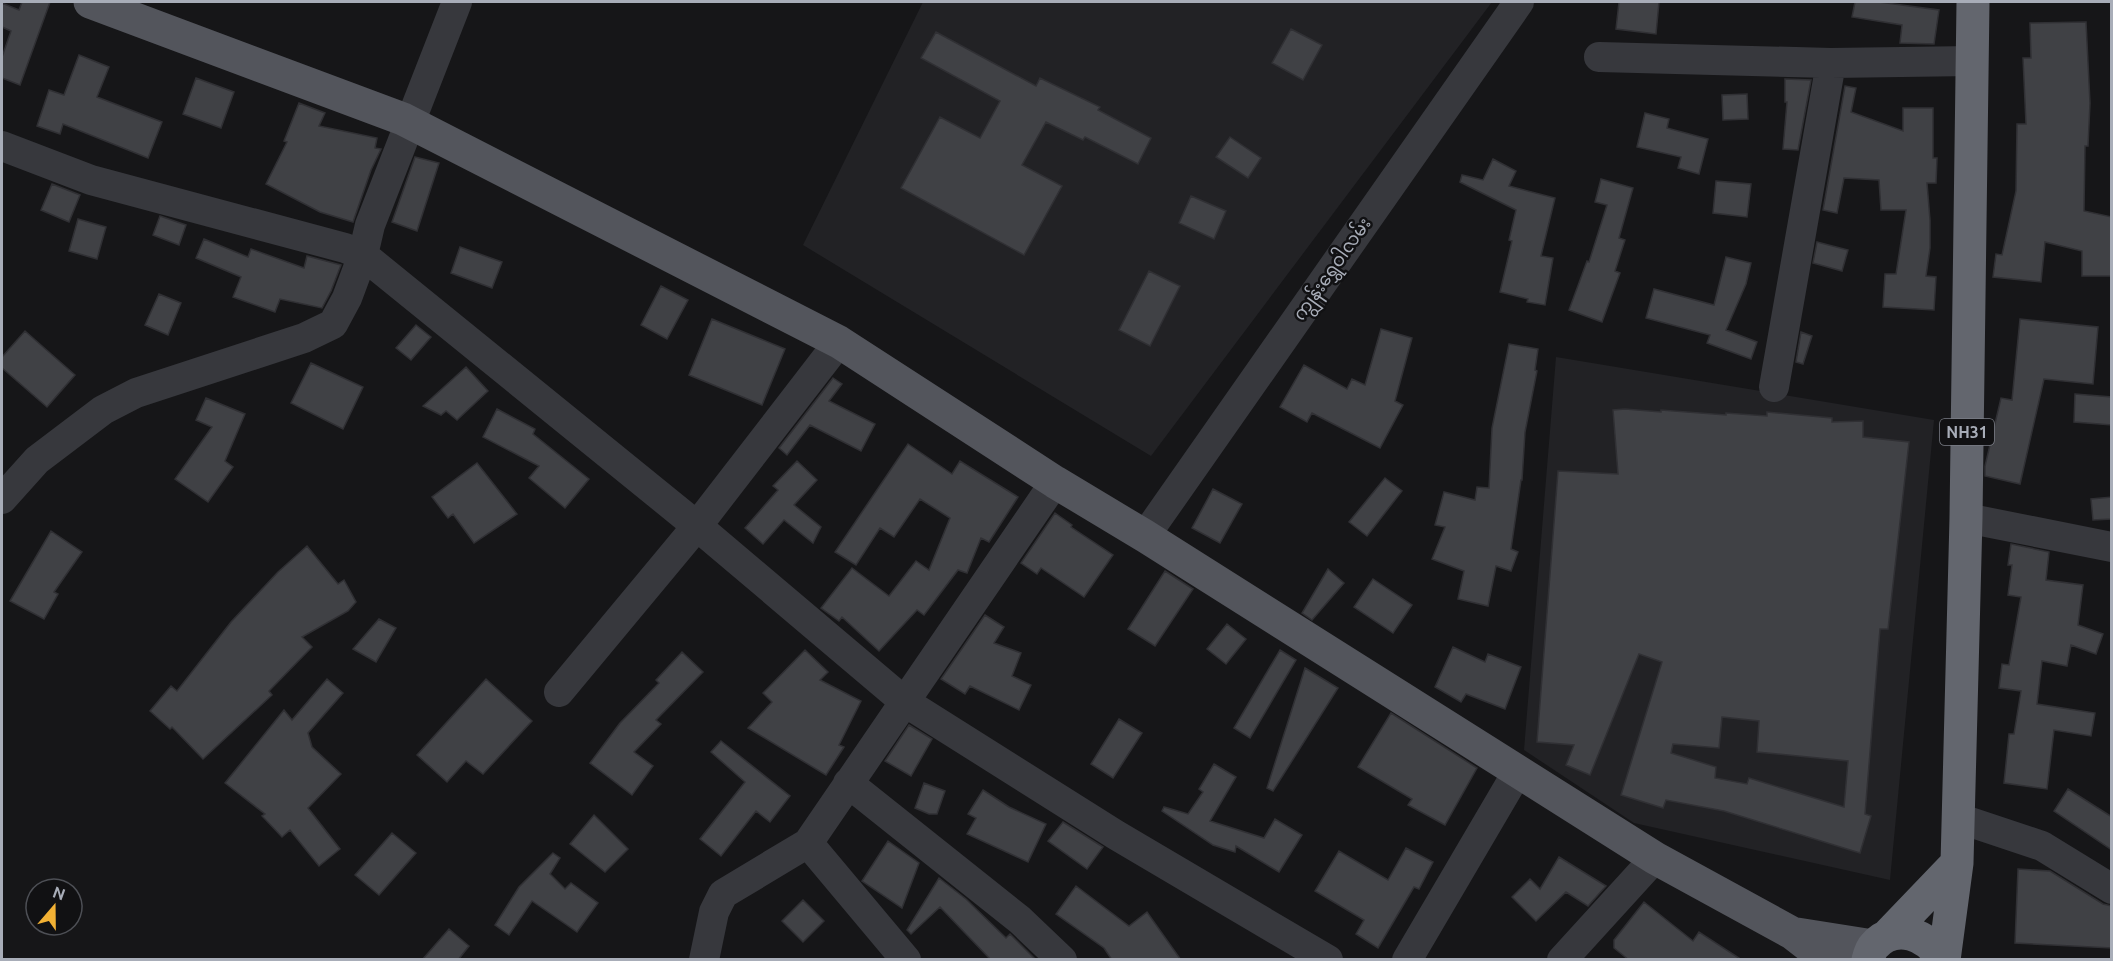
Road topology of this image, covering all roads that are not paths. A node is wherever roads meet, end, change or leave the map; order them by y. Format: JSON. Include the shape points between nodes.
{"nodes":[{"id":1,"x":90,"y":2,"type":"edge"},
{"id":2,"x":457,"y":2,"type":"edge"},
{"id":3,"x":1519,"y":2,"type":"edge"},
{"id":4,"x":1973,"y":2,"type":"edge"},
{"id":5,"x":1599,"y":57,"type":"dead end"},
{"id":6,"x":1972,"y":62,"type":"junction"},
{"id":7,"x":1831,"y":63,"type":"junction"},
{"id":8,"x":411,"y":123,"type":"junction"},
{"id":9,"x":2,"y":146,"type":"edge"},
{"id":10,"x":363,"y":255,"type":"junction"},
{"id":11,"x":839,"y":342,"type":"junction"},
{"id":12,"x":1774,"y":387,"type":"dead end"},
{"id":13,"x":1055,"y":482,"type":"junction"},
{"id":14,"x":2,"y":499,"type":"edge"},
{"id":15,"x":1966,"y":518,"type":"junction"},
{"id":16,"x":697,"y":526,"type":"junction"},
{"id":17,"x":1145,"y":536,"type":"junction"},
{"id":18,"x":2112,"y":547,"type":"edge"},
{"id":19,"x":559,"y":692,"type":"dead end"},
{"id":20,"x":906,"y":702,"type":"junction"},
{"id":21,"x":1518,"y":771,"type":"junction"},
{"id":22,"x":848,"y":783,"type":"junction"},
{"id":23,"x":1958,"y":818,"type":"junction"},
{"id":24,"x":808,"y":843,"type":"junction"},
{"id":25,"x":1655,"y":858,"type":"junction"},
{"id":26,"x":1957,"y":863,"type":"junction"},
{"id":27,"x":2109,"y":885,"type":"edge"},
{"id":28,"x":1792,"y":933,"type":"junction"},
{"id":29,"x":1876,"y":947,"type":"edge"},
{"id":30,"x":704,"y":960,"type":"edge"},
{"id":31,"x":906,"y":960,"type":"edge"},
{"id":32,"x":1062,"y":960,"type":"edge"},
{"id":33,"x":1329,"y":960,"type":"edge"},
{"id":34,"x":1407,"y":960,"type":"edge"},
{"id":35,"x":1562,"y":960,"type":"edge"},
{"id":36,"x":1827,"y":960,"type":"edge"},
{"id":37,"x":1943,"y":960,"type":"edge"}],
"edges":[{"from":1,"to":8,"type":"main road"},
{"from":2,"to":8,"type":"street"},
{"from":3,"to":17,"type":"street","name":"ကျွန်းရွှေဝါလမ်း"},
{"from":4,"to":6,"type":"highway","number":"NH31"},
{"from":5,"to":7,"type":"street"},
{"from":6,"to":7,"type":"street"},
{"from":6,"to":15,"type":"highway","number":"NH31"},
{"from":7,"to":12,"type":"street"},
{"from":8,"to":10,"type":"street","via":[[370,225]]},
{"from":8,"to":11,"type":"main road"},
{"from":9,"to":10,"type":"street","via":[[91,180]]},
{"from":10,"to":14,"type":"street","via":[[333,324],[292,342],[136,393],[102,410],[37,460]]},
{"from":10,"to":16,"type":"street"},
{"from":11,"to":13,"type":"main road"},
{"from":11,"to":16,"type":"street"},
{"from":13,"to":17,"type":"main road"},
{"from":13,"to":20,"type":"street"},
{"from":15,"to":18,"type":"street"},
{"from":15,"to":23,"type":"highway","number":"NH31"},
{"from":16,"to":19,"type":"street"},
{"from":16,"to":20,"type":"street"},
{"from":17,"to":21,"type":"main road"},
{"from":20,"to":22,"type":"street"},
{"from":20,"to":33,"type":"street","via":[[1116,835]]},
{"from":21,"to":25,"type":"main road"},
{"from":21,"to":34,"type":"street"},
{"from":22,"to":24,"type":"street"},
{"from":22,"to":32,"type":"street","via":[[1020,920]]},
{"from":23,"to":26,"type":"highway","number":"NH31"},
{"from":23,"to":27,"type":"street","via":[[2042,846]]},
{"from":24,"to":30,"type":"street","via":[[723,894],[714,912]]},
{"from":24,"to":31,"type":"street"},
{"from":25,"to":28,"type":"main road"},
{"from":25,"to":35,"type":"street"},
{"from":26,"to":29,"type":"highway"},
{"from":26,"to":37,"type":"highway","number":"NH31"},
{"from":28,"to":29,"type":"main road"},
{"from":28,"to":36,"type":"main road"},
{"from":29,"to":37,"type":"highway","number":"NH31","via":[[1905,933],[1922,937]]}]}
